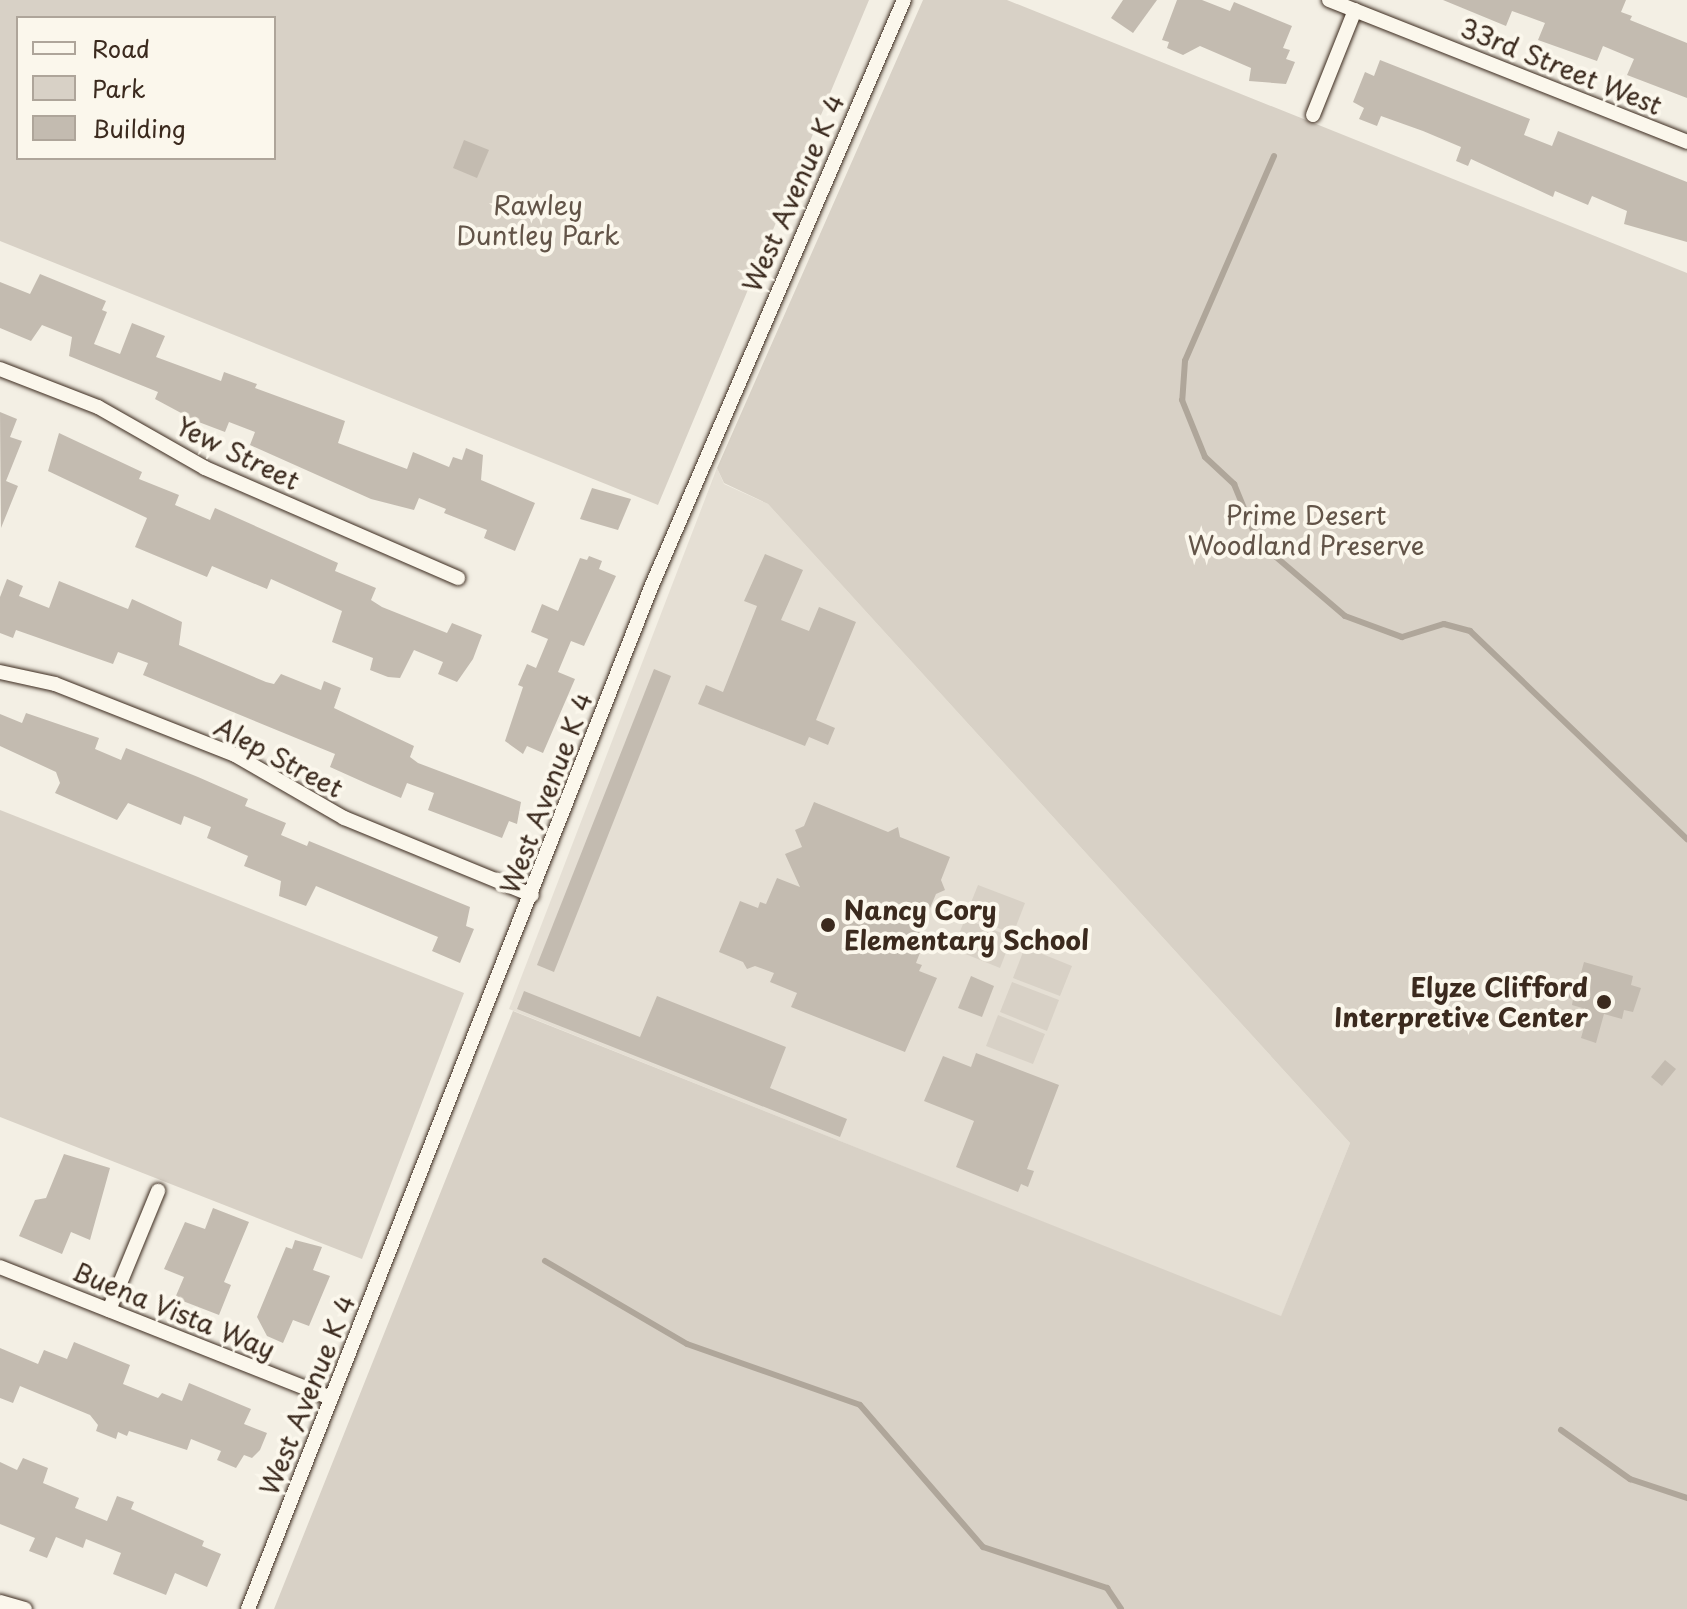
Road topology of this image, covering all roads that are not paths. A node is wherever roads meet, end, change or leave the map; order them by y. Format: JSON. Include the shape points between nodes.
{"nodes":[{"id":1,"x":904,"y":0,"type":"edge"},
{"id":2,"x":1329,"y":0,"type":"edge"},
{"id":3,"x":1355,"y":10,"type":"junction"},
{"id":4,"x":1313,"y":115,"type":"dead end"},
{"id":5,"x":1687,"y":142,"type":"edge"},
{"id":6,"x":0,"y":369,"type":"edge"},
{"id":7,"x":458,"y":578,"type":"dead end"},
{"id":8,"x":0,"y":672,"type":"edge"},
{"id":9,"x":532,"y":895,"type":"junction"},
{"id":10,"x":158,"y":1191,"type":"dead end"},
{"id":11,"x":0,"y":1267,"type":"edge"},
{"id":12,"x":109,"y":1310,"type":"junction"},
{"id":13,"x":331,"y":1398,"type":"junction"},
{"id":14,"x":0,"y":1602,"type":"edge"},
{"id":15,"x":25,"y":1609,"type":"edge"},
{"id":16,"x":248,"y":1609,"type":"edge"}],
"edges":[{"from":1,"to":9,"type":"street","name":"West Avenue K 4","via":[[704,457]]},
{"from":2,"to":3,"type":"street","name":"33rd Street West"},
{"from":3,"to":4,"type":"street"},
{"from":3,"to":5,"type":"street","name":"33rd Street West"},
{"from":6,"to":7,"type":"street","name":"Yew Street","via":[[98,407],[205,468]]},
{"from":8,"to":9,"type":"street","name":"Alep Street","via":[[55,684],[235,755],[344,818]]},
{"from":9,"to":13,"type":"street","name":"West Avenue K 4"},
{"from":10,"to":12,"type":"street"},
{"from":11,"to":12,"type":"street","name":"Buena Vista Way"},
{"from":12,"to":13,"type":"street","name":"Buena Vista Way"},
{"from":13,"to":16,"type":"street","name":"West Avenue K 4"},
{"from":14,"to":15,"type":"street"}]}
